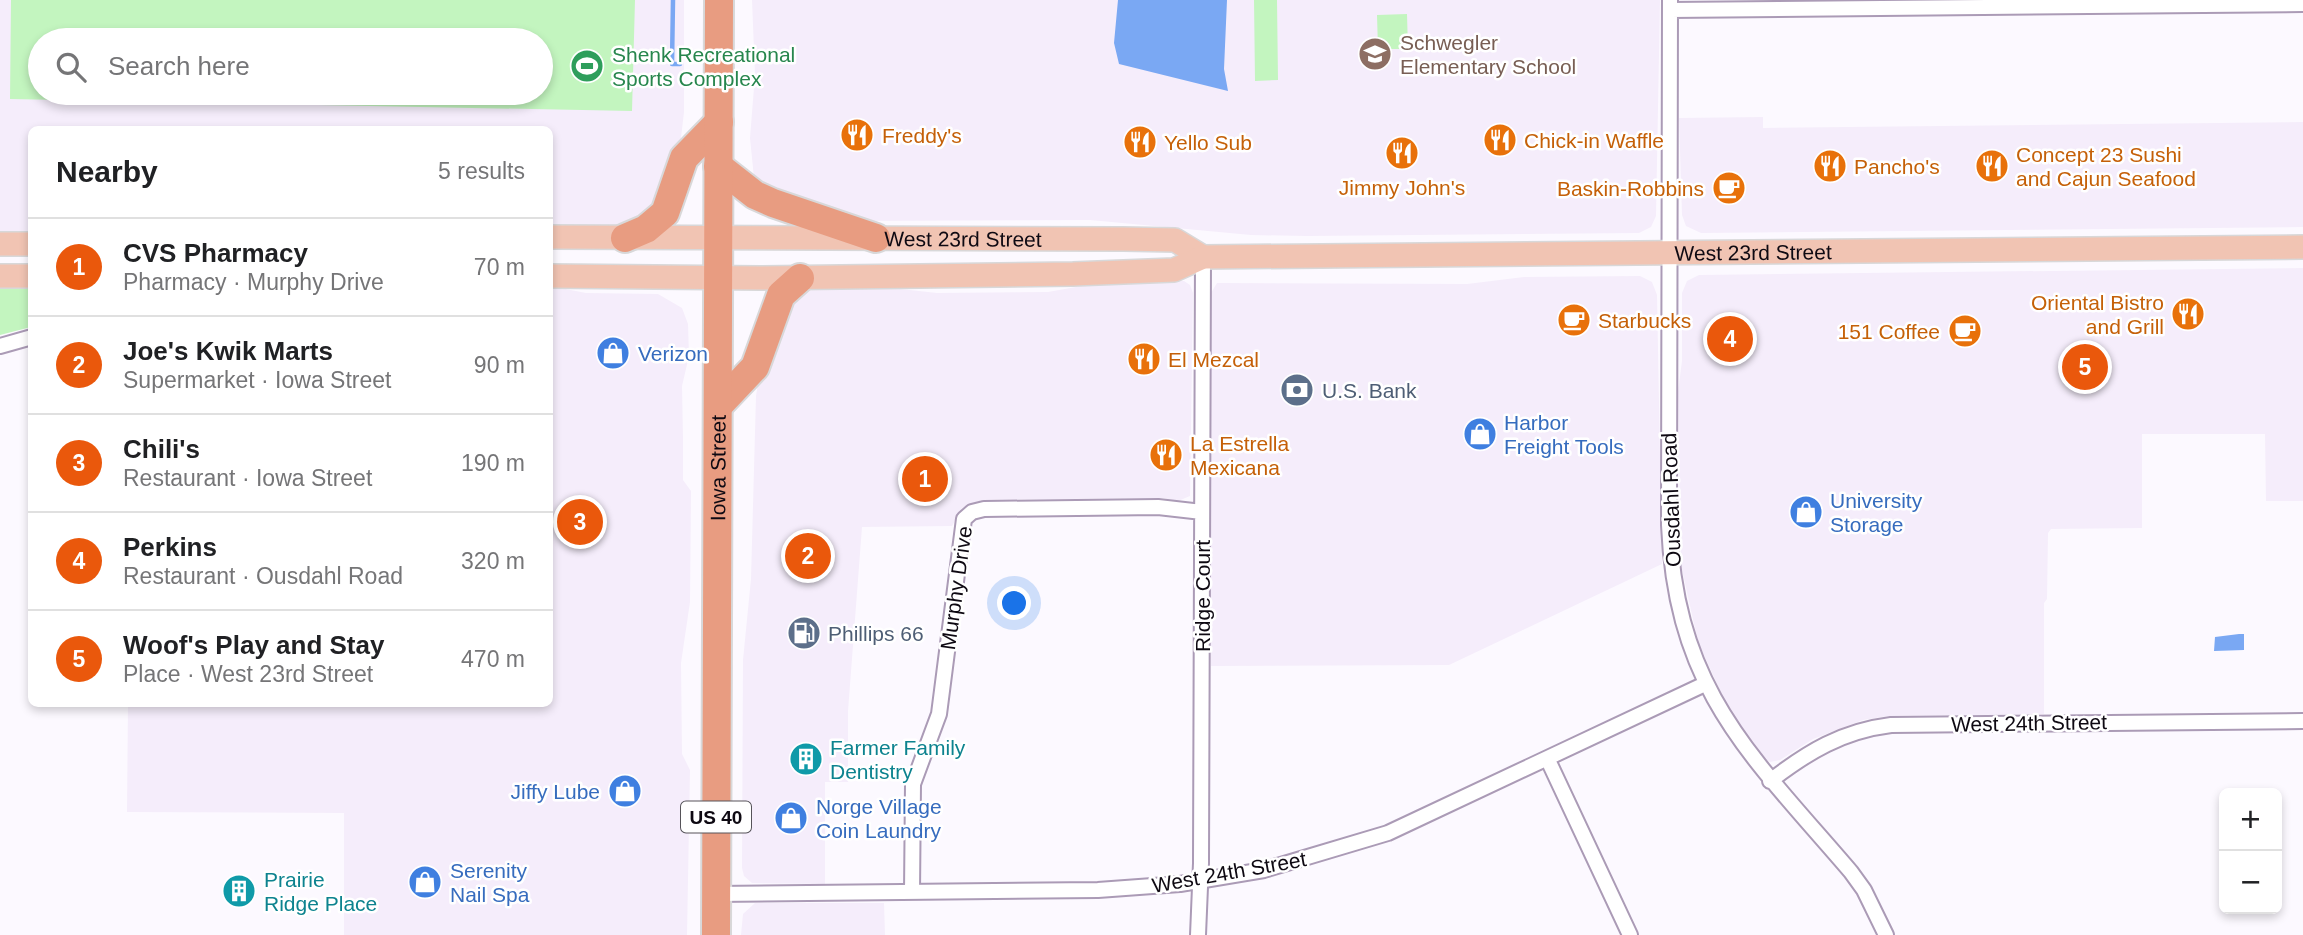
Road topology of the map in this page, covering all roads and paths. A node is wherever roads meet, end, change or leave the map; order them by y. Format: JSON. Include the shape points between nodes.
{"nodes":[{"id":1,"x":719,"y":0,"type":"edge"},
{"id":2,"x":2303,"y":4,"type":"edge"},
{"id":3,"x":1670,"y":5,"type":"edge"},
{"id":4,"x":719,"y":122,"type":"junction"},
{"id":5,"x":719,"y":166,"type":"junction"},
{"id":6,"x":553,"y":237,"type":"edge"},
{"id":7,"x":718,"y":237,"type":"junction"},
{"id":8,"x":625,"y":238,"type":"junction"},
{"id":9,"x":876,"y":238,"type":"junction"},
{"id":10,"x":0,"y":244,"type":"edge"},
{"id":11,"x":28,"y":244,"type":"edge"},
{"id":12,"x":2303,"y":247,"type":"edge"},
{"id":13,"x":1669,"y":254,"type":"junction"},
{"id":14,"x":1203,"y":257,"type":"junction"},
{"id":15,"x":0,"y":276,"type":"edge"},
{"id":16,"x":28,"y":276,"type":"edge"},
{"id":17,"x":553,"y":276,"type":"edge"},
{"id":18,"x":718,"y":277,"type":"junction"},
{"id":19,"x":800,"y":278,"type":"junction"},
{"id":20,"x":28,"y":338,"type":"edge"},
{"id":21,"x":0,"y":346,"type":"edge"},
{"id":22,"x":718,"y":406,"type":"junction"},
{"id":23,"x":1202,"y":512,"type":"junction"},
{"id":24,"x":1706,"y":684,"type":"junction"},
{"id":25,"x":2303,"y":721,"type":"edge"},
{"id":26,"x":1548,"y":760,"type":"junction"},
{"id":27,"x":1770,"y":781,"type":"junction"},
{"id":28,"x":1200,"y":881,"type":"junction"},
{"id":29,"x":912,"y":892,"type":"junction"},
{"id":30,"x":716,"y":894,"type":"junction"},
{"id":31,"x":716,"y":935,"type":"edge"},
{"id":32,"x":1198,"y":935,"type":"edge"},
{"id":33,"x":1630,"y":935,"type":"edge"},
{"id":34,"x":1886,"y":935,"type":"edge"}],
"edges":[{"from":1,"to":4,"type":"highway","name":"Iowa Street","number":"US 40"},
{"from":2,"to":3,"type":"street"},
{"from":3,"to":13,"type":"street","name":"Ousdahl Road"},
{"from":4,"to":5,"type":"highway","name":"Iowa Street","number":"US 40"},
{"from":4,"to":8,"type":"highway","via":[[684,158],[665,213]]},
{"from":5,"to":7,"type":"highway","name":"Iowa Street","number":"US 40"},
{"from":5,"to":9,"type":"highway","via":[[755,195]]},
{"from":6,"to":8,"type":"main road","name":"West 23rd Street"},
{"from":7,"to":8,"type":"main road","name":"West 23rd Street"},
{"from":7,"to":9,"type":"main road","name":"West 23rd Street"},
{"from":7,"to":18,"type":"highway","name":"Iowa Street","number":"US 40"},
{"from":9,"to":14,"type":"main road","name":"West 23rd Street","via":[[1175,240]]},
{"from":10,"to":11,"type":"main road"},
{"from":12,"to":13,"type":"main road","name":"West 23rd Street"},
{"from":13,"to":14,"type":"main road","name":"West 23rd Street"},
{"from":13,"to":24,"type":"street","name":"Ousdahl Road","via":[[1670,540],[1685,630]]},
{"from":14,"to":19,"type":"main road","name":"West 23rd Street","via":[[1174,270]]},
{"from":14,"to":23,"type":"street","name":"Ridge Court"},
{"from":15,"to":16,"type":"main road"},
{"from":17,"to":18,"type":"main road","name":"West 23rd Street"},
{"from":18,"to":19,"type":"main road","name":"West 23rd Street"},
{"from":18,"to":22,"type":"highway","name":"Iowa Street","number":"US 40"},
{"from":19,"to":22,"type":"highway","via":[[781,295],[755,367]]},
{"from":20,"to":21,"type":"street"},
{"from":22,"to":30,"type":"highway","name":"Iowa Street","number":"US 40"},
{"from":23,"to":28,"type":"street","name":"Ridge Court"},
{"from":23,"to":29,"type":"street","name":"Murphy Drive","via":[[984,509],[964,519],[939,714],[913,784]]},
{"from":24,"to":26,"type":"street","name":"West 24th Street"},
{"from":24,"to":27,"type":"street","name":"Ousdahl Road","via":[[1737,738]]},
{"from":25,"to":27,"type":"street","name":"West 24th Street","via":[[1891,725],[1863,729],[1825,743]]},
{"from":26,"to":28,"type":"street","name":"West 24th Street","via":[[1362,842],[1265,870]]},
{"from":26,"to":33,"type":"street"},
{"from":27,"to":34,"type":"street","name":"Ousdahl Road","via":[[1851,872]]},
{"from":28,"to":29,"type":"street","name":"West 24th Street","via":[[1098,890]]},
{"from":28,"to":32,"type":"street","name":"Ridge Court"},
{"from":29,"to":30,"type":"street","name":"West 24th Street"},
{"from":30,"to":31,"type":"highway","name":"Iowa Street","number":"US 40"}]}
